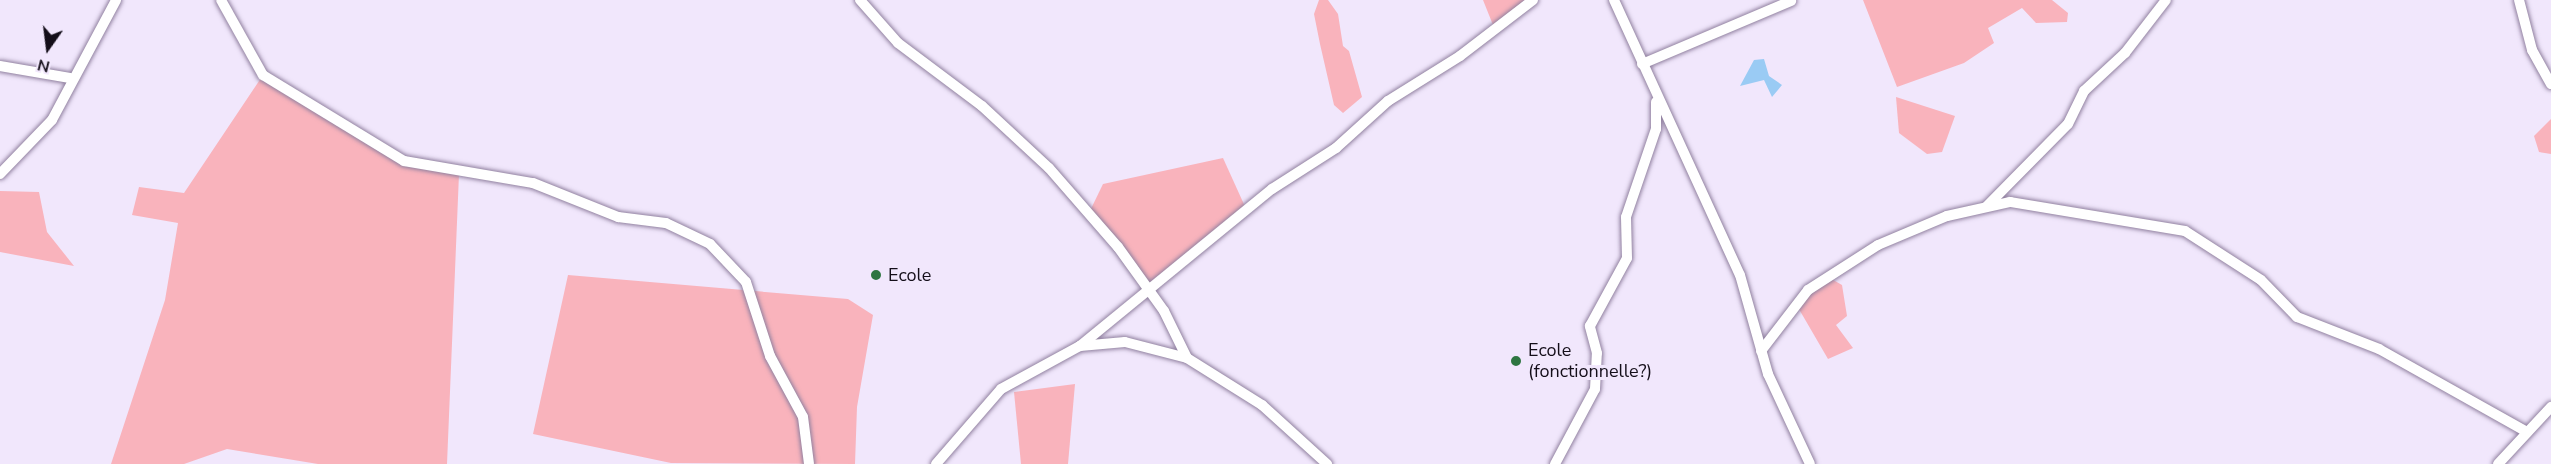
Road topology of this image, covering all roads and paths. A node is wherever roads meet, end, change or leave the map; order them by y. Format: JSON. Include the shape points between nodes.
{"nodes":[{"id":1,"x":116,"y":0,"type":"edge"},
{"id":2,"x":221,"y":0,"type":"edge"},
{"id":3,"x":860,"y":0,"type":"edge"},
{"id":4,"x":1533,"y":0,"type":"edge"},
{"id":5,"x":1614,"y":0,"type":"edge"},
{"id":6,"x":2166,"y":0,"type":"edge"},
{"id":7,"x":2519,"y":0,"type":"edge"},
{"id":8,"x":1791,"y":1,"type":"edge"},
{"id":9,"x":1642,"y":64,"type":"junction"},
{"id":10,"x":0,"y":66,"type":"edge"},
{"id":11,"x":70,"y":78,"type":"junction"},
{"id":12,"x":2551,"y":84,"type":"edge"},
{"id":13,"x":1655,"y":90,"type":"junction"},
{"id":14,"x":0,"y":174,"type":"edge"},
{"id":15,"x":1986,"y":206,"type":"junction"},
{"id":16,"x":1149,"y":292,"type":"junction"},
{"id":17,"x":1080,"y":346,"type":"junction"},
{"id":18,"x":1761,"y":351,"type":"junction"},
{"id":19,"x":1187,"y":358,"type":"junction"},
{"id":20,"x":2551,"y":407,"type":"edge"},
{"id":21,"x":2527,"y":432,"type":"junction"},
{"id":22,"x":809,"y":464,"type":"edge"},
{"id":23,"x":936,"y":464,"type":"edge"},
{"id":24,"x":1327,"y":464,"type":"edge"},
{"id":25,"x":1555,"y":464,"type":"edge"},
{"id":26,"x":1810,"y":464,"type":"edge"},
{"id":27,"x":2498,"y":464,"type":"edge"}],
"edges":[{"from":1,"to":11,"type":"street"},
{"from":2,"to":22,"type":"street","via":[[263,75],[404,161],[533,183],[618,217],[666,223],[710,244],[746,282],[770,356],[803,417]]},
{"from":3,"to":16,"type":"street","via":[[898,43],[982,106],[1048,168],[1118,247]]},
{"from":4,"to":16,"type":"street","via":[[1460,56],[1389,101],[1336,148],[1272,189]]},
{"from":5,"to":9,"type":"street"},
{"from":6,"to":15,"type":"street","via":[[2125,53],[2084,91],[2068,124]]},
{"from":7,"to":12,"type":"street","via":[[2532,50]]},
{"from":8,"to":9,"type":"street"},
{"from":9,"to":13,"type":"street"},
{"from":10,"to":11,"type":"street"},
{"from":11,"to":14,"type":"street","via":[[52,120]]},
{"from":13,"to":18,"type":"street","via":[[1740,275]]},
{"from":13,"to":25,"type":"street","via":[[1656,129],[1626,217],[1627,258],[1590,326],[1597,353],[1595,389]]},
{"from":15,"to":18,"type":"street","via":[[1887,241],[1839,269],[1808,290]]},
{"from":15,"to":21,"type":"street","via":[[2037,204],[2185,231],[2261,280],[2297,317],[2379,349]]},
{"from":16,"to":17,"type":"street"},
{"from":16,"to":19,"type":"street"},
{"from":17,"to":19,"type":"street","via":[[1125,342]]},
{"from":17,"to":23,"type":"street","via":[[1000,389]]},
{"from":18,"to":26,"type":"street"},
{"from":19,"to":24,"type":"street","via":[[1262,405]]},
{"from":20,"to":21,"type":"street"},
{"from":21,"to":27,"type":"street"}]}
